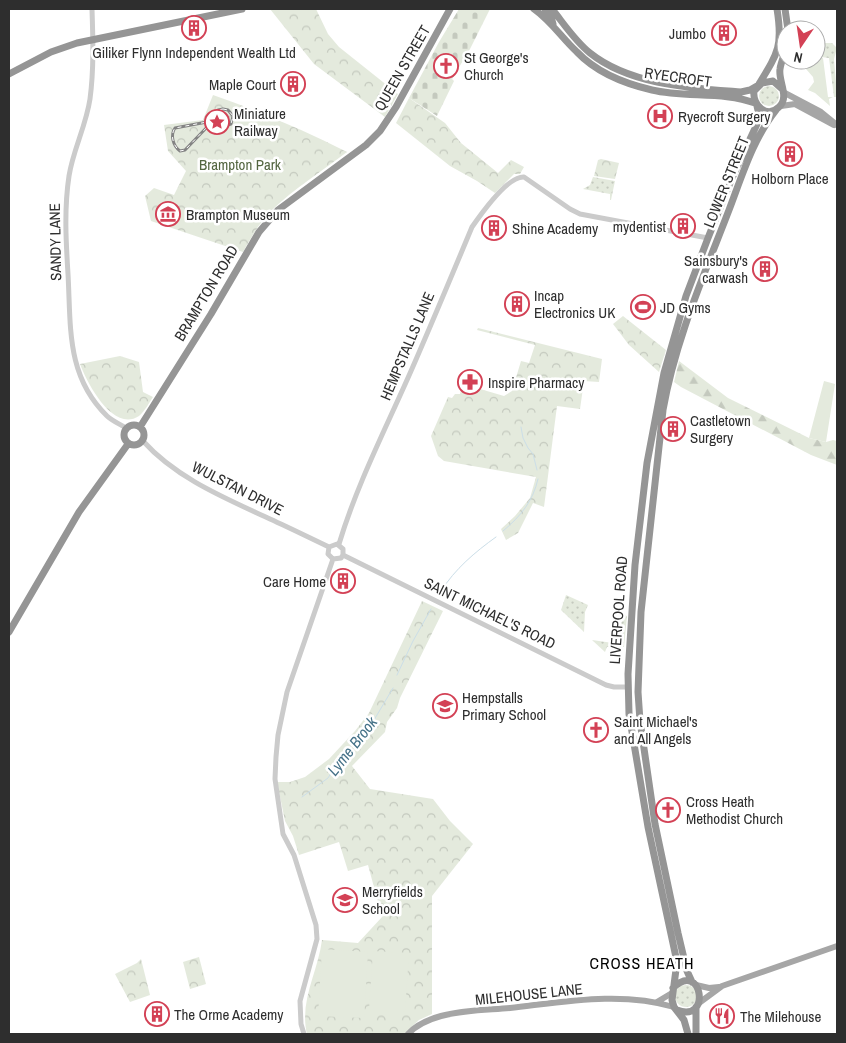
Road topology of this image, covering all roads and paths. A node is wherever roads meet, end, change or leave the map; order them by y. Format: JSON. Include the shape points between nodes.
{"nodes":[{"id":1,"x":92,"y":9,"type":"edge"},
{"id":2,"x":242,"y":9,"type":"edge"},
{"id":3,"x":452,"y":9,"type":"edge"},
{"id":4,"x":534,"y":9,"type":"edge"},
{"id":5,"x":544,"y":9,"type":"edge"},
{"id":6,"x":552,"y":9,"type":"edge"},
{"id":7,"x":777,"y":9,"type":"edge"},
{"id":8,"x":553,"y":25,"type":"junction"},
{"id":9,"x":93,"y":38,"type":"junction"},
{"id":10,"x":780,"y":70,"type":"edge"},
{"id":11,"x":9,"y":74,"type":"edge"},
{"id":12,"x":765,"y":74,"type":"junction"},
{"id":13,"x":758,"y":85,"type":"junction"},
{"id":14,"x":724,"y":90,"type":"junction"},
{"id":15,"x":783,"y":90,"type":"junction"},
{"id":16,"x":756,"y":104,"type":"junction"},
{"id":17,"x":778,"y":108,"type":"junction"},
{"id":18,"x":837,"y":126,"type":"edge"},
{"id":19,"x":380,"y":130,"type":"joint"},
{"id":20,"x":713,"y":237,"type":"junction"},
{"id":21,"x":690,"y":286,"type":"junction"},
{"id":22,"x":699,"y":289,"type":"junction"},
{"id":23,"x":672,"y":355,"type":"junction"},
{"id":24,"x":667,"y":375,"type":"junction"},
{"id":25,"x":140,"y":427,"type":"junction"},
{"id":26,"x":126,"y":428,"type":"junction"},
{"id":27,"x":143,"y":441,"type":"junction"},
{"id":28,"x":128,"y":444,"type":"junction"},
{"id":29,"x":642,"y":494,"type":"junction"},
{"id":30,"x":654,"y":498,"type":"junction"},
{"id":31,"x":339,"y":544,"type":"junction"},
{"id":32,"x":329,"y":547,"type":"junction"},
{"id":33,"x":343,"y":554,"type":"junction"},
{"id":34,"x":332,"y":559,"type":"junction"},
{"id":35,"x":9,"y":632,"type":"edge"},
{"id":36,"x":633,"y":689,"type":"junction"},
{"id":37,"x":837,"y":946,"type":"edge"},
{"id":38,"x":694,"y":983,"type":"junction"},
{"id":39,"x":722,"y":986,"type":"junction"},
{"id":40,"x":672,"y":990,"type":"junction"},
{"id":41,"x":657,"y":1002,"type":"junction"},
{"id":42,"x":698,"y":1005,"type":"junction"},
{"id":43,"x":675,"y":1008,"type":"junction"},
{"id":44,"x":304,"y":1034,"type":"edge"},
{"id":45,"x":408,"y":1034,"type":"edge"},
{"id":46,"x":688,"y":1034,"type":"edge"},
{"id":47,"x":696,"y":1034,"type":"edge"}],
"edges":[{"from":1,"to":9,"type":"street","name":"SANDY LANE"},
{"from":2,"to":9,"type":"highway"},
{"from":3,"to":19,"type":"highway","name":"QUEEN STREET"},
{"from":4,"to":8,"type":"highway","name":"RYECROFT"},
{"from":5,"to":8,"type":"highway"},
{"from":6,"to":14,"type":"highway","name":"RYECROFT","via":[[586,50],[613,66],[658,83]]},
{"from":7,"to":12,"type":"highway","via":[[779,46],[774,62]]},
{"from":8,"to":16,"type":"highway","name":"RYECROFT","via":[[587,62],[639,86],[664,92],[734,98]]},
{"from":9,"to":11,"type":"highway","via":[[51,52]]},
{"from":9,"to":26,"type":"street","name":"SANDY LANE","via":[[89,102],[66,197],[70,335],[77,369],[88,391],[108,417]]},
{"from":10,"to":15,"type":"highway"},
{"from":12,"to":13,"type":"highway"},
{"from":12,"to":14,"type":"highway","name":"RYECROFT","via":[[752,85]]},
{"from":13,"to":14,"type":"highway","name":"RYECROFT","via":[[741,92]]},
{"from":13,"to":15,"type":"highway","via":[[770,81]]},
{"from":13,"to":16,"type":"highway","via":[[754,94]]},
{"from":15,"to":17,"type":"highway","via":[[784,98]]},
{"from":15,"to":18,"type":"main road","via":[[821,112]]},
{"from":16,"to":17,"type":"highway","via":[[767,111]]},
{"from":16,"to":20,"type":"highway","name":"LOWER STREET","via":[[757,124],[732,178]]},
{"from":17,"to":18,"type":"main road","via":[[792,104],[799,106]]},
{"from":17,"to":20,"type":"highway","name":"LOWER STREET","via":[[752,152]]},
{"from":19,"to":25,"type":"highway","name":"BRAMPTON ROAD","via":[[366,145],[278,210],[259,232]]},
{"from":20,"to":21,"type":"highway","name":"LIVERPOOL ROAD"},
{"from":20,"to":22,"type":"highway","name":"LIVERPOOL ROAD"},
{"from":20,"to":31,"type":"street","name":"HEMPSTALLS LANE","via":[[580,214],[524,177],[515,179],[484,209],[472,227],[347,518]]},
{"from":21,"to":22,"type":"highway"},
{"from":21,"to":23,"type":"highway","name":"LIVERPOOL ROAD"},
{"from":22,"to":23,"type":"highway","name":"LIVERPOOL ROAD"},
{"from":23,"to":24,"type":"highway","name":"LIVERPOOL ROAD"},
{"from":24,"to":29,"type":"highway","name":"LIVERPOOL ROAD","via":[[658,394]]},
{"from":24,"to":30,"type":"highway","name":"LIVERPOOL ROAD"},
{"from":25,"to":26,"type":"highway","via":[[131,425]]},
{"from":25,"to":27,"type":"highway"},
{"from":26,"to":28,"type":"highway","via":[[124,438]]},
{"from":27,"to":28,"type":"highway","via":[[137,445]]},
{"from":27,"to":32,"type":"street","name":"WULSTAN DRIVE","via":[[196,482]]},
{"from":28,"to":35,"type":"highway","via":[[79,512]]},
{"from":29,"to":30,"type":"highway"},
{"from":29,"to":36,"type":"highway","name":"LIVERPOOL ROAD","via":[[635,565]]},
{"from":30,"to":36,"type":"highway","name":"LIVERPOOL ROAD","via":[[639,640],[634,656]]},
{"from":31,"to":32,"type":"street"},
{"from":31,"to":33,"type":"street"},
{"from":32,"to":34,"type":"street","via":[[328,554]]},
{"from":33,"to":34,"type":"street"},
{"from":33,"to":36,"type":"street","name":"SAINT MICHAEL'S ROAD","via":[[606,685]]},
{"from":34,"to":44,"type":"street","via":[[287,692],[278,735],[275,779],[283,834],[294,854],[316,925],[317,939],[300,1001]]},
{"from":36,"to":38,"type":"highway","name":"LIVERPOOL ROAD","via":[[655,824],[687,971]]},
{"from":36,"to":40,"type":"highway","name":"LIVERPOOL ROAD","via":[[629,714],[648,827],[677,962]]},
{"from":37,"to":39,"type":"main road"},
{"from":38,"to":39,"type":"main road","via":[[709,988]]},
{"from":38,"to":40,"type":"highway","via":[[680,982]]},
{"from":38,"to":42,"type":"highway","via":[[700,993]]},
{"from":39,"to":42,"type":"main road"},
{"from":40,"to":41,"type":"main road"},
{"from":40,"to":43,"type":"highway"},
{"from":41,"to":43,"type":"main road","name":"MILEHOUSE LANE"},
{"from":41,"to":45,"type":"main road","name":"MILEHOUSE LANE","via":[[590,1000],[463,1013],[441,1016]]},
{"from":42,"to":43,"type":"highway","via":[[686,1012]]},
{"from":42,"to":47,"type":"highway"},
{"from":43,"to":46,"type":"highway","via":[[684,1020]]}]}
